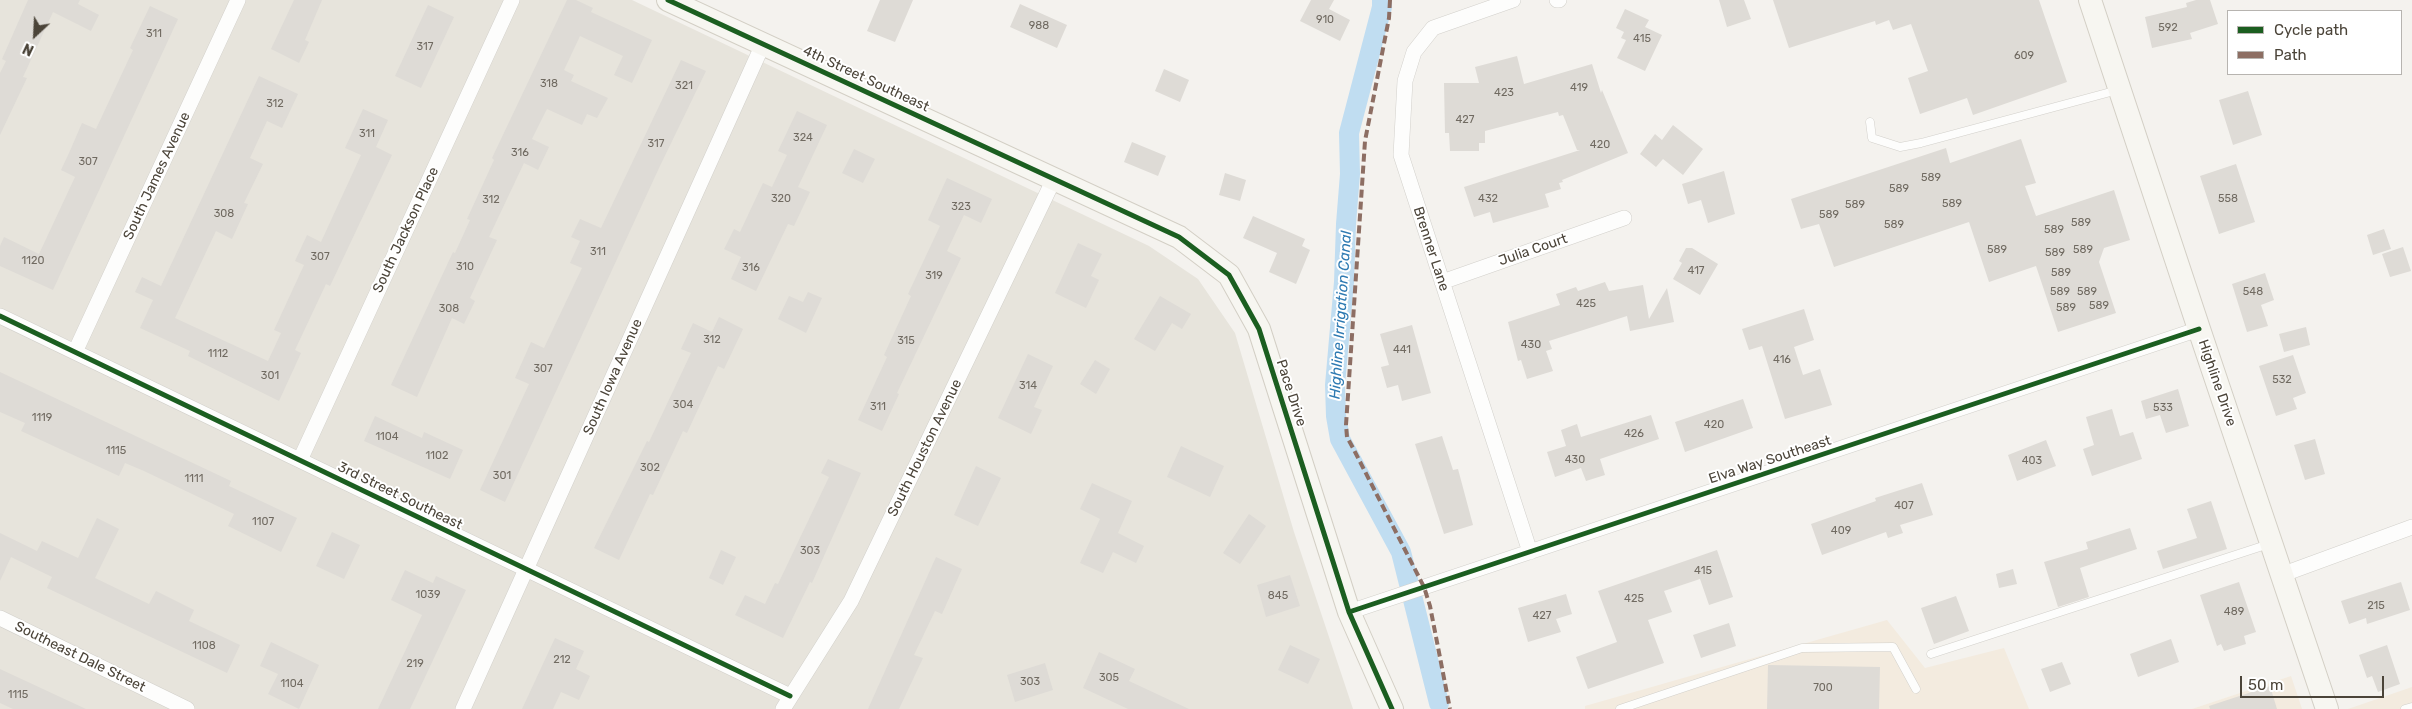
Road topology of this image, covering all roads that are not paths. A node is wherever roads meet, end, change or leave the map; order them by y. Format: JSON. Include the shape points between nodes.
{"nodes":[{"id":1,"x":238,"y":0,"type":"edge"},
{"id":2,"x":512,"y":0,"type":"edge"},
{"id":3,"x":668,"y":0,"type":"edge"},
{"id":4,"x":1513,"y":0,"type":"edge"},
{"id":5,"x":2090,"y":0,"type":"edge"},
{"id":6,"x":763,"y":44,"type":"junction"},
{"id":7,"x":2120,"y":90,"type":"junction"},
{"id":8,"x":1870,"y":122,"type":"dead end"},
{"id":9,"x":1054,"y":179,"type":"junction"},
{"id":10,"x":1624,"y":218,"type":"dead end"},
{"id":11,"x":1442,"y":282,"type":"junction"},
{"id":12,"x":0,"y":316,"type":"edge"},
{"id":13,"x":2199,"y":329,"type":"junction"},
{"id":14,"x":76,"y":352,"type":"junction"},
{"id":15,"x":300,"y":460,"type":"junction"},
{"id":16,"x":2412,"y":527,"type":"edge"},
{"id":17,"x":2270,"y":543,"type":"junction"},
{"id":18,"x":1530,"y":552,"type":"junction"},
{"id":19,"x":526,"y":569,"type":"junction"},
{"id":20,"x":2281,"y":575,"type":"junction"},
{"id":21,"x":1349,"y":612,"type":"junction"},
{"id":22,"x":0,"y":618,"type":"edge"},
{"id":23,"x":1931,"y":654,"type":"dead end"},
{"id":24,"x":1916,"y":689,"type":"dead end"},
{"id":25,"x":786,"y":702,"type":"edge"},
{"id":26,"x":2412,"y":707,"type":"edge"},
{"id":27,"x":187,"y":709,"type":"edge"},
{"id":28,"x":463,"y":709,"type":"edge"},
{"id":29,"x":1392,"y":709,"type":"edge"},
{"id":30,"x":1620,"y":709,"type":"edge"},
{"id":31,"x":2328,"y":709,"type":"edge"},
{"id":32,"x":2405,"y":709,"type":"edge"}],
"edges":[{"from":1,"to":14,"type":"street","name":"South James Avenue"},
{"from":2,"to":15,"type":"street","name":"South Jackson Place"},
{"from":3,"to":6,"type":"street","name":"4th Street Southeast"},
{"from":4,"to":11,"type":"street","name":"Brenner Lane","via":[[1433,28],[1414,52],[1405,81],[1400,155]]},
{"from":5,"to":7,"type":"street","name":"Highline Drive"},
{"from":6,"to":9,"type":"street","name":"4th Street Southeast"},
{"from":6,"to":19,"type":"street","name":"South Iowa Avenue"},
{"from":7,"to":8,"type":"lane","via":[[1900,147],[1872,138]]},
{"from":7,"to":13,"type":"street","name":"Highline Drive"},
{"from":9,"to":21,"type":"street","name":"Pace Drive","via":[[1179,237],[1229,275],[1259,329]]},
{"from":9,"to":25,"type":"street","name":"South Houston Avenue","via":[[851,601]]},
{"from":10,"to":11,"type":"street","name":"Julia Court"},
{"from":11,"to":18,"type":"street","name":"Brenner Lane"},
{"from":12,"to":14,"type":"street","name":"3rd Street Southeast"},
{"from":13,"to":17,"type":"street","name":"Highline Drive"},
{"from":13,"to":18,"type":"street","name":"Elva Way Southeast"},
{"from":14,"to":15,"type":"street","name":"3rd Street Southeast"},
{"from":15,"to":19,"type":"street","name":"3rd Street Southeast"},
{"from":16,"to":20,"type":"street"},
{"from":17,"to":20,"type":"street","name":"Highline Drive"},
{"from":17,"to":23,"type":"lane"},
{"from":18,"to":21,"type":"street","name":"Elva Way Southeast"},
{"from":19,"to":25,"type":"street","name":"3rd Street Southeast"},
{"from":19,"to":28,"type":"street","name":"South Iowa Avenue"},
{"from":20,"to":31,"type":"street","name":"Highline Drive"},
{"from":21,"to":29,"type":"street","name":"Pace Drive"},
{"from":22,"to":27,"type":"street","name":"Southeast Dale Street"},
{"from":24,"to":30,"type":"lane","via":[[1893,647],[1802,648]]},
{"from":26,"to":32,"type":"lane"}]}
